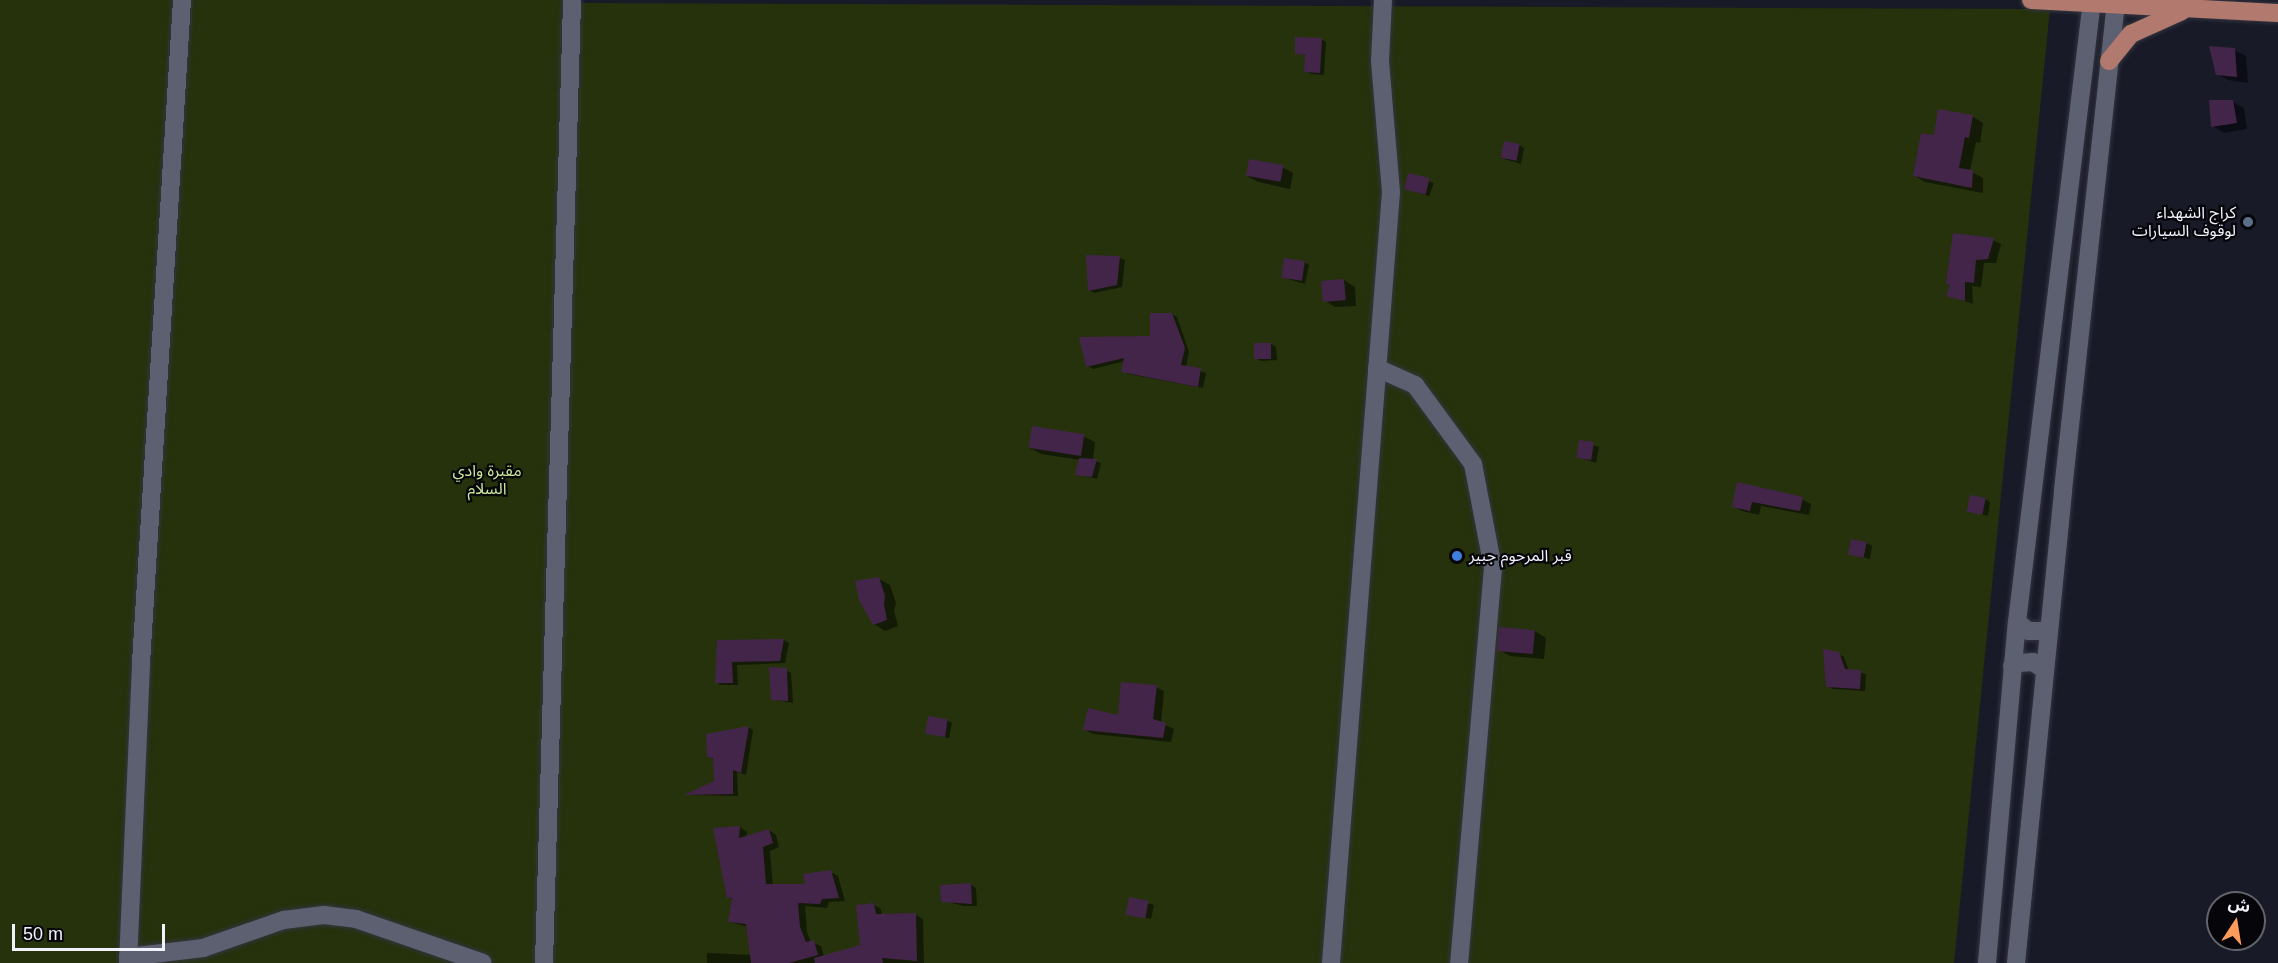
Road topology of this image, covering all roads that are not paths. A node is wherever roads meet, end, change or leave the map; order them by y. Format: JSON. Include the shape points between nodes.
{"nodes":[{"id":1,"x":182,"y":0,"type":"edge"},
{"id":2,"x":572,"y":0,"type":"edge"},
{"id":3,"x":1383,"y":0,"type":"edge"},
{"id":4,"x":2031,"y":0,"type":"edge"},
{"id":5,"x":2092,"y":2,"type":"edge"},
{"id":6,"x":2116,"y":2,"type":"edge"},
{"id":7,"x":2186,"y":10,"type":"junction"},
{"id":8,"x":2278,"y":13,"type":"edge"},
{"id":9,"x":2109,"y":61,"type":"junction"},
{"id":10,"x":1377,"y":368,"type":"junction"},
{"id":11,"x":2017,"y":622,"type":"junction"},
{"id":12,"x":2049,"y":627,"type":"junction"},
{"id":13,"x":2012,"y":666,"type":"junction"},
{"id":14,"x":2045,"y":670,"type":"junction"},
{"id":15,"x":128,"y":960,"type":"edge"},
{"id":16,"x":483,"y":963,"type":"edge"},
{"id":17,"x":544,"y":963,"type":"edge"},
{"id":18,"x":1331,"y":963,"type":"edge"},
{"id":19,"x":1459,"y":963,"type":"edge"},
{"id":20,"x":1987,"y":963,"type":"edge"},
{"id":21,"x":2016,"y":963,"type":"edge"}],
"edges":[{"from":1,"to":15,"type":"street","via":[[141,663]]},
{"from":2,"to":17,"type":"street"},
{"from":3,"to":10,"type":"street","via":[[1380,61],[1391,192]]},
{"from":4,"to":5,"type":"main road"},
{"from":5,"to":6,"type":"main road"},
{"from":5,"to":11,"type":"street"},
{"from":6,"to":7,"type":"main road"},
{"from":6,"to":9,"type":"street"},
{"from":7,"to":8,"type":"main road"},
{"from":7,"to":9,"type":"main road","via":[[2131,34]]},
{"from":9,"to":12,"type":"street"},
{"from":10,"to":18,"type":"street"},
{"from":10,"to":19,"type":"street","via":[[1415,385],[1473,464],[1493,568]]},
{"from":11,"to":12,"type":"street","via":[[2028,631]]},
{"from":11,"to":13,"type":"street"},
{"from":12,"to":14,"type":"street"},
{"from":13,"to":14,"type":"street","via":[[2026,661]]},
{"from":13,"to":20,"type":"street"},
{"from":14,"to":21,"type":"street"},
{"from":15,"to":16,"type":"street","via":[[203,948],[284,920],[324,915],[356,919]]}]}
